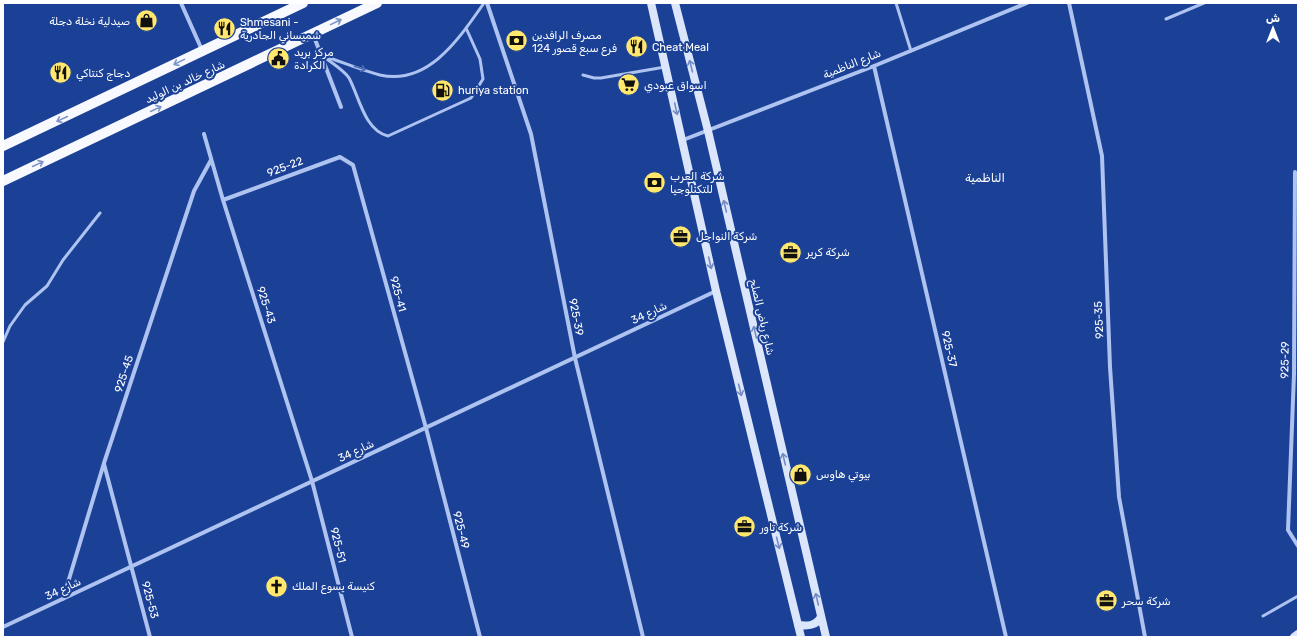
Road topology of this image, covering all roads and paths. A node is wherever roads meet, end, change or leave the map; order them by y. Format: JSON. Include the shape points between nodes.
{"nodes":[{"id":1,"x":181,"y":3,"type":"edge"},
{"id":2,"x":301,"y":3,"type":"edge"},
{"id":3,"x":377,"y":3,"type":"edge"},
{"id":4,"x":484,"y":3,"type":"edge"},
{"id":5,"x":487,"y":3,"type":"edge"},
{"id":6,"x":651,"y":3,"type":"edge"},
{"id":7,"x":675,"y":3,"type":"edge"},
{"id":8,"x":896,"y":3,"type":"edge"},
{"id":9,"x":1027,"y":3,"type":"edge"},
{"id":10,"x":1069,"y":3,"type":"edge"},
{"id":11,"x":1204,"y":3,"type":"edge"},
{"id":12,"x":1166,"y":18,"type":"dead end"},
{"id":13,"x":466,"y":28,"type":"junction"},
{"id":14,"x":313,"y":34,"type":"junction"},
{"id":15,"x":202,"y":50,"type":"junction"},
{"id":16,"x":911,"y":51,"type":"junction"},
{"id":17,"x":322,"y":56,"type":"junction"},
{"id":18,"x":666,"y":66,"type":"junction"},
{"id":19,"x":874,"y":66,"type":"junction"},
{"id":20,"x":583,"y":75,"type":"dead end"},
{"id":21,"x":341,"y":107,"type":"dead end"},
{"id":22,"x":708,"y":131,"type":"junction"},
{"id":23,"x":204,"y":134,"type":"dead end"},
{"id":24,"x":683,"y":140,"type":"junction"},
{"id":25,"x":3,"y":146,"type":"edge"},
{"id":26,"x":211,"y":159,"type":"junction"},
{"id":27,"x":353,"y":165,"type":"joint"},
{"id":28,"x":1295,"y":172,"type":"dead end"},
{"id":29,"x":3,"y":181,"type":"edge"},
{"id":30,"x":223,"y":200,"type":"junction"},
{"id":31,"x":100,"y":212,"type":"dead end"},
{"id":32,"x":716,"y":291,"type":"junction"},
{"id":33,"x":3,"y":342,"type":"edge"},
{"id":34,"x":575,"y":358,"type":"junction"},
{"id":35,"x":426,"y":428,"type":"junction"},
{"id":36,"x":104,"y":463,"type":"junction"},
{"id":37,"x":312,"y":481,"type":"junction"},
{"id":38,"x":1298,"y":546,"type":"edge"},
{"id":39,"x":131,"y":567,"type":"junction"},
{"id":40,"x":1298,"y":596,"type":"edge"},
{"id":41,"x":63,"y":599,"type":"junction"},
{"id":42,"x":1263,"y":616,"type":"dead end"},
{"id":43,"x":821,"y":617,"type":"junction"},
{"id":44,"x":798,"y":625,"type":"junction"},
{"id":45,"x":3,"y":627,"type":"edge"},
{"id":46,"x":1298,"y":634,"type":"edge"},
{"id":47,"x":150,"y":637,"type":"edge"},
{"id":48,"x":352,"y":637,"type":"edge"},
{"id":49,"x":480,"y":637,"type":"edge"},
{"id":50,"x":643,"y":637,"type":"edge"},
{"id":51,"x":801,"y":637,"type":"edge"},
{"id":52,"x":826,"y":637,"type":"edge"},
{"id":53,"x":1006,"y":637,"type":"edge"},
{"id":54,"x":1145,"y":637,"type":"edge"},
{"id":55,"x":1294,"y":637,"type":"edge"}],
"edges":[{"from":1,"to":15,"type":"street"},
{"from":2,"to":15,"type":"main road","name":"شارع خالد بن الوليد"},
{"from":14,"to":3,"type":"main road","name":"شارع خالد بن الوليد","one_way":true},
{"from":4,"to":13,"type":"lane"},
{"from":5,"to":34,"type":"street","name":"925-39","via":[[531,134]]},
{"from":6,"to":18,"type":"street"},
{"from":22,"to":7,"type":"street","name":"شارع رياض الصلح","one_way":true},
{"from":8,"to":16,"type":"lane"},
{"from":9,"to":16,"type":"street","name":"شارع الناظمية"},
{"from":10,"to":54,"type":"street","name":"925-35","via":[[1102,156],[1110,367],[1119,497]]},
{"from":11,"to":12,"type":"lane"},
{"from":17,"to":13,"type":"lane","one_way":true,"via":[[381,75],[404,75],[424,68],[445,54]]},
{"from":13,"to":17,"type":"lane","via":[[480,59],[482,79],[471,98],[388,136],[381,134],[366,116],[348,77]]},
{"from":14,"to":17,"type":"street"},
{"from":29,"to":14,"type":"main road","name":"شارع خالد بن الوليد","one_way":true},
{"from":15,"to":25,"type":"main road","name":"شارع خالد بن الوليد","one_way":true},
{"from":16,"to":19,"type":"street","name":"شارع الناظمية"},
{"from":17,"to":21,"type":"street"},
{"from":18,"to":20,"type":"lane","via":[[601,78]]},
{"from":18,"to":24,"type":"street","one_way":true},
{"from":19,"to":22,"type":"street","name":"شارع الناظمية"},
{"from":19,"to":53,"type":"street","name":"925-37"},
{"from":22,"to":24,"type":"street","name":"شارع الناظمية"},
{"from":43,"to":22,"type":"street","name":"شارع رياض الصلح","one_way":true},
{"from":23,"to":26,"type":"street","name":"925-43"},
{"from":24,"to":32,"type":"street","one_way":true},
{"from":26,"to":30,"type":"street","name":"925-43"},
{"from":26,"to":36,"type":"street","name":"925-45","via":[[194,191]]},
{"from":27,"to":30,"type":"street","name":"925-22","via":[[340,157]]},
{"from":27,"to":35,"type":"street","name":"925-41"},
{"from":28,"to":38,"type":"street","name":"925-29","via":[[1294,374],[1288,530]]},
{"from":30,"to":37,"type":"street","name":"925-43"},
{"from":31,"to":33,"type":"lane","via":[[63,260],[47,286],[25,305],[10,326]]},
{"from":32,"to":34,"type":"street","name":"شارع 34"},
{"from":32,"to":44,"type":"street","one_way":true},
{"from":34,"to":35,"type":"street","name":"شارع 34"},
{"from":34,"to":50,"type":"street","name":"925-39"},
{"from":35,"to":37,"type":"street","name":"شارع 34"},
{"from":35,"to":49,"type":"street","name":"925-49"},
{"from":36,"to":39,"type":"street","name":"925-53"},
{"from":36,"to":41,"type":"street","name":"925-45"},
{"from":37,"to":39,"type":"street","name":"شارع 34"},
{"from":37,"to":48,"type":"street","name":"925-51"},
{"from":39,"to":41,"type":"street","name":"شارع 34"},
{"from":39,"to":47,"type":"street","name":"925-53"},
{"from":40,"to":42,"type":"lane"},
{"from":41,"to":45,"type":"street","name":"شارع 34"},
{"from":43,"to":44,"type":"street","via":[[812,625]]},
{"from":43,"to":52,"type":"street","name":"شارع رياض الصلح"},
{"from":44,"to":51,"type":"street"},
{"from":46,"to":55,"type":"street"}]}
